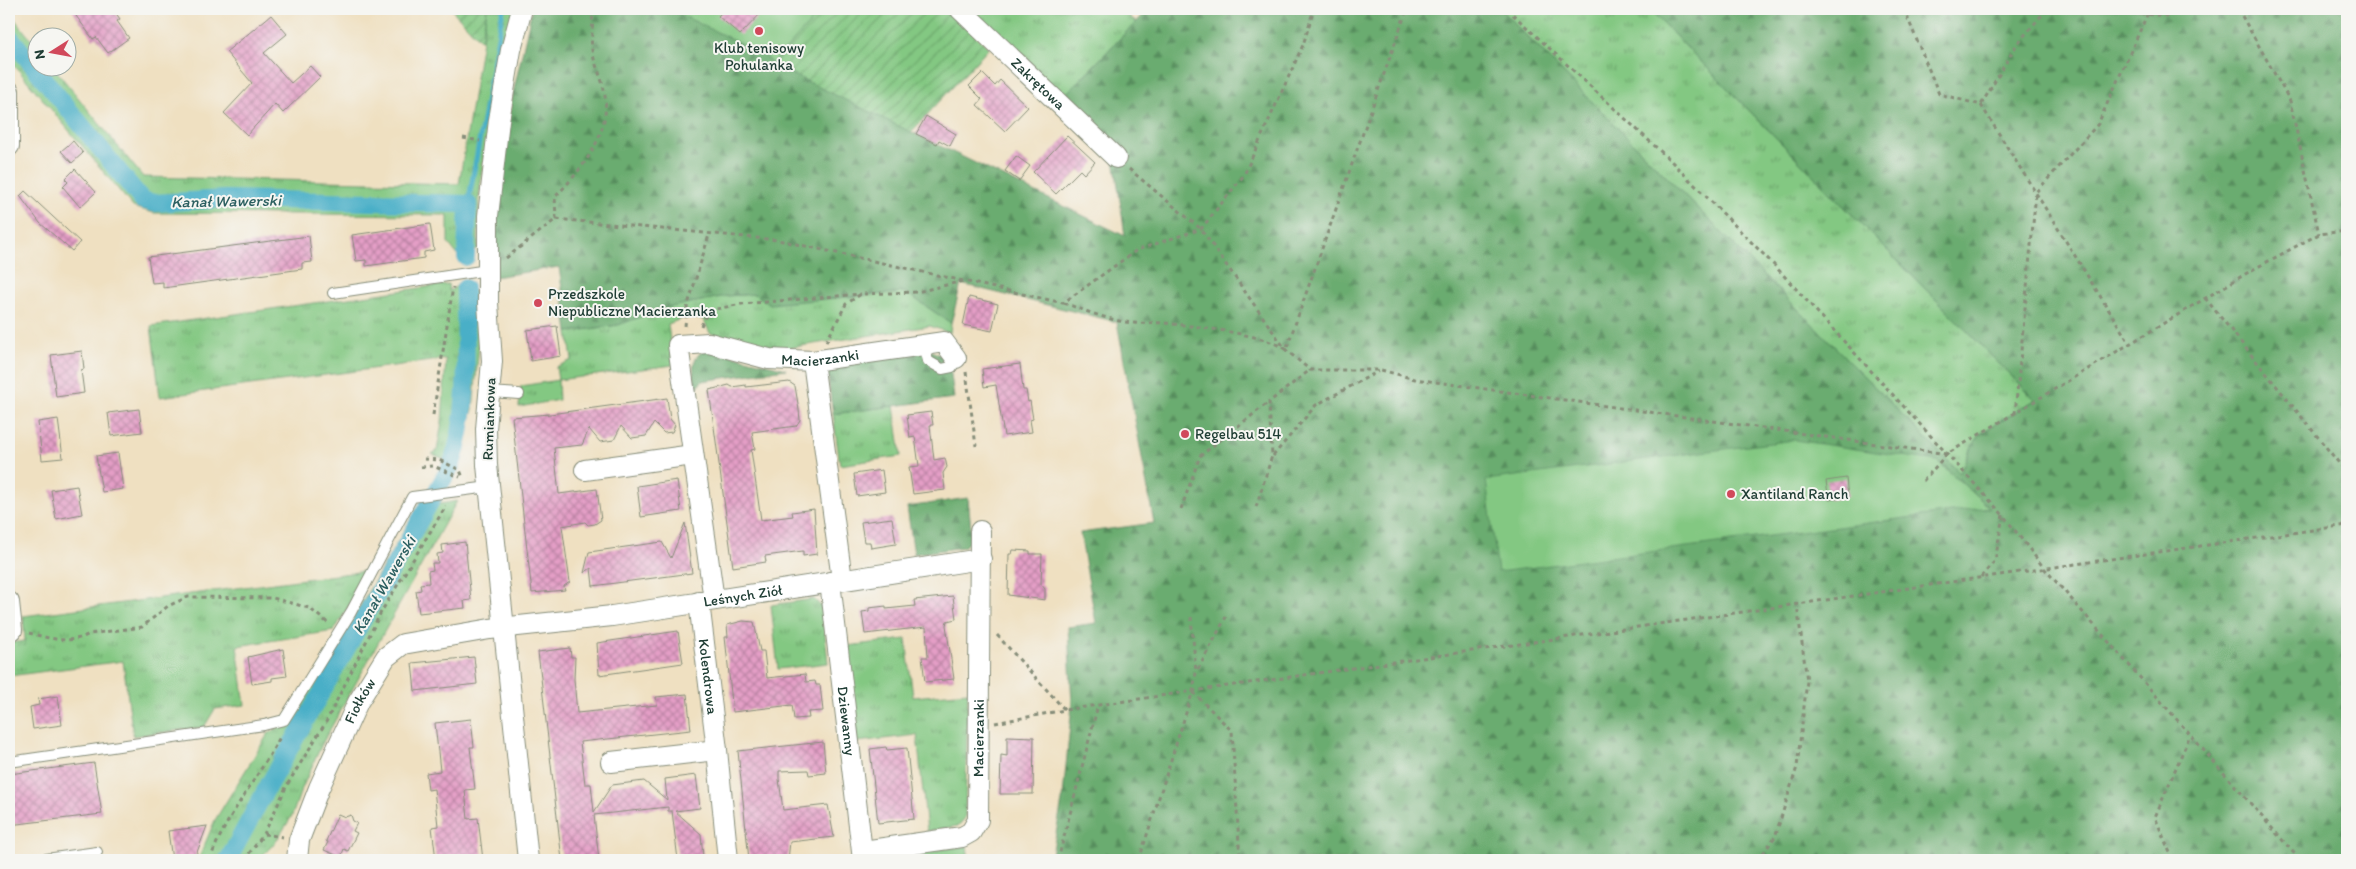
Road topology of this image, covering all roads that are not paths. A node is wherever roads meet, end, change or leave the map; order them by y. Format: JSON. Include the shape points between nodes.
{"nodes":[{"id":1,"x":522,"y":9,"type":"edge"},
{"id":2,"x":960,"y":9,"type":"edge"},
{"id":3,"x":9,"y":92,"type":"edge"},
{"id":4,"x":9,"y":130,"type":"edge"},
{"id":5,"x":9,"y":146,"type":"edge"},
{"id":6,"x":1116,"y":158,"type":"road end"},
{"id":7,"x":488,"y":271,"type":"junction"},
{"id":8,"x":333,"y":292,"type":"dead end"},
{"id":9,"x":685,"y":344,"type":"joint"},
{"id":10,"x":956,"y":358,"type":"road end"},
{"id":11,"x":815,"y":361,"type":"junction"},
{"id":12,"x":490,"y":392,"type":"junction"},
{"id":13,"x":519,"y":394,"type":"dead end"},
{"id":14,"x":693,"y":455,"type":"junction"},
{"id":15,"x":585,"y":470,"type":"dead end"},
{"id":16,"x":489,"y":487,"type":"junction"},
{"id":17,"x":980,"y":531,"type":"dead end"},
{"id":18,"x":981,"y":559,"type":"junction"},
{"id":19,"x":836,"y":581,"type":"junction"},
{"id":20,"x":706,"y":601,"type":"junction"},
{"id":21,"x":9,"y":602,"type":"edge"},
{"id":22,"x":503,"y":628,"type":"junction"},
{"id":23,"x":12,"y":630,"type":"road end"},
{"id":24,"x":717,"y":750,"type":"junction"},
{"id":25,"x":9,"y":762,"type":"edge"},
{"id":26,"x":611,"y":762,"type":"dead end"},
{"id":27,"x":97,"y":852,"type":"dead end"},
{"id":28,"x":863,"y":856,"type":"edge"},
{"id":29,"x":39,"y":860,"type":"edge"},
{"id":30,"x":296,"y":860,"type":"edge"},
{"id":31,"x":528,"y":860,"type":"edge"},
{"id":32,"x":728,"y":860,"type":"edge"}],
"edges":[{"from":1,"to":7,"type":"street","name":"Rumiankowa","via":[[499,120],[488,216]]},
{"from":2,"to":6,"type":"street","name":"Zakrętowa"},
{"from":3,"to":4,"type":"street"},
{"from":4,"to":5,"type":"street"},
{"from":7,"to":8,"type":"lane"},
{"from":7,"to":12,"type":"street","name":"Rumiankowa","via":[[492,361]]},
{"from":9,"to":11,"type":"street","name":"Macierzanki","via":[[709,343],[769,359]]},
{"from":9,"to":14,"type":"street","name":"Kolendrowa"},
{"from":10,"to":11,"type":"street","name":"Macierzanki","via":[[944,342]]},
{"from":11,"to":19,"type":"street","name":"Dziewanny"},
{"from":12,"to":13,"type":"lane"},
{"from":12,"to":16,"type":"street","name":"Rumiankowa","via":[[486,429]]},
{"from":14,"to":15,"type":"street"},
{"from":14,"to":20,"type":"street","name":"Kolendrowa"},
{"from":16,"to":22,"type":"street","name":"Rumiankowa"},
{"from":16,"to":25,"type":"lane","via":[[412,497],[339,632],[284,720]]},
{"from":17,"to":18,"type":"street","name":"Macierzanki"},
{"from":18,"to":19,"type":"street","name":"Leśnych Ziół"},
{"from":18,"to":28,"type":"street","name":"Macierzanki","via":[[978,820],[971,832],[962,837]]},
{"from":19,"to":20,"type":"street","name":"Leśnych Ziół"},
{"from":19,"to":28,"type":"street","name":"Dziewanny"},
{"from":20,"to":22,"type":"street","name":"Leśnych Ziół"},
{"from":20,"to":24,"type":"street","name":"Kolendrowa"},
{"from":21,"to":23,"type":"street"},
{"from":22,"to":30,"type":"street","name":"Fiołków","via":[[403,644],[386,657],[358,702],[319,788],[299,840]]},
{"from":22,"to":31,"type":"street","name":"Rumiankowa"},
{"from":24,"to":26,"type":"street"},
{"from":24,"to":32,"type":"street","name":"Kolendrowa"},
{"from":27,"to":29,"type":"lane"}]}
